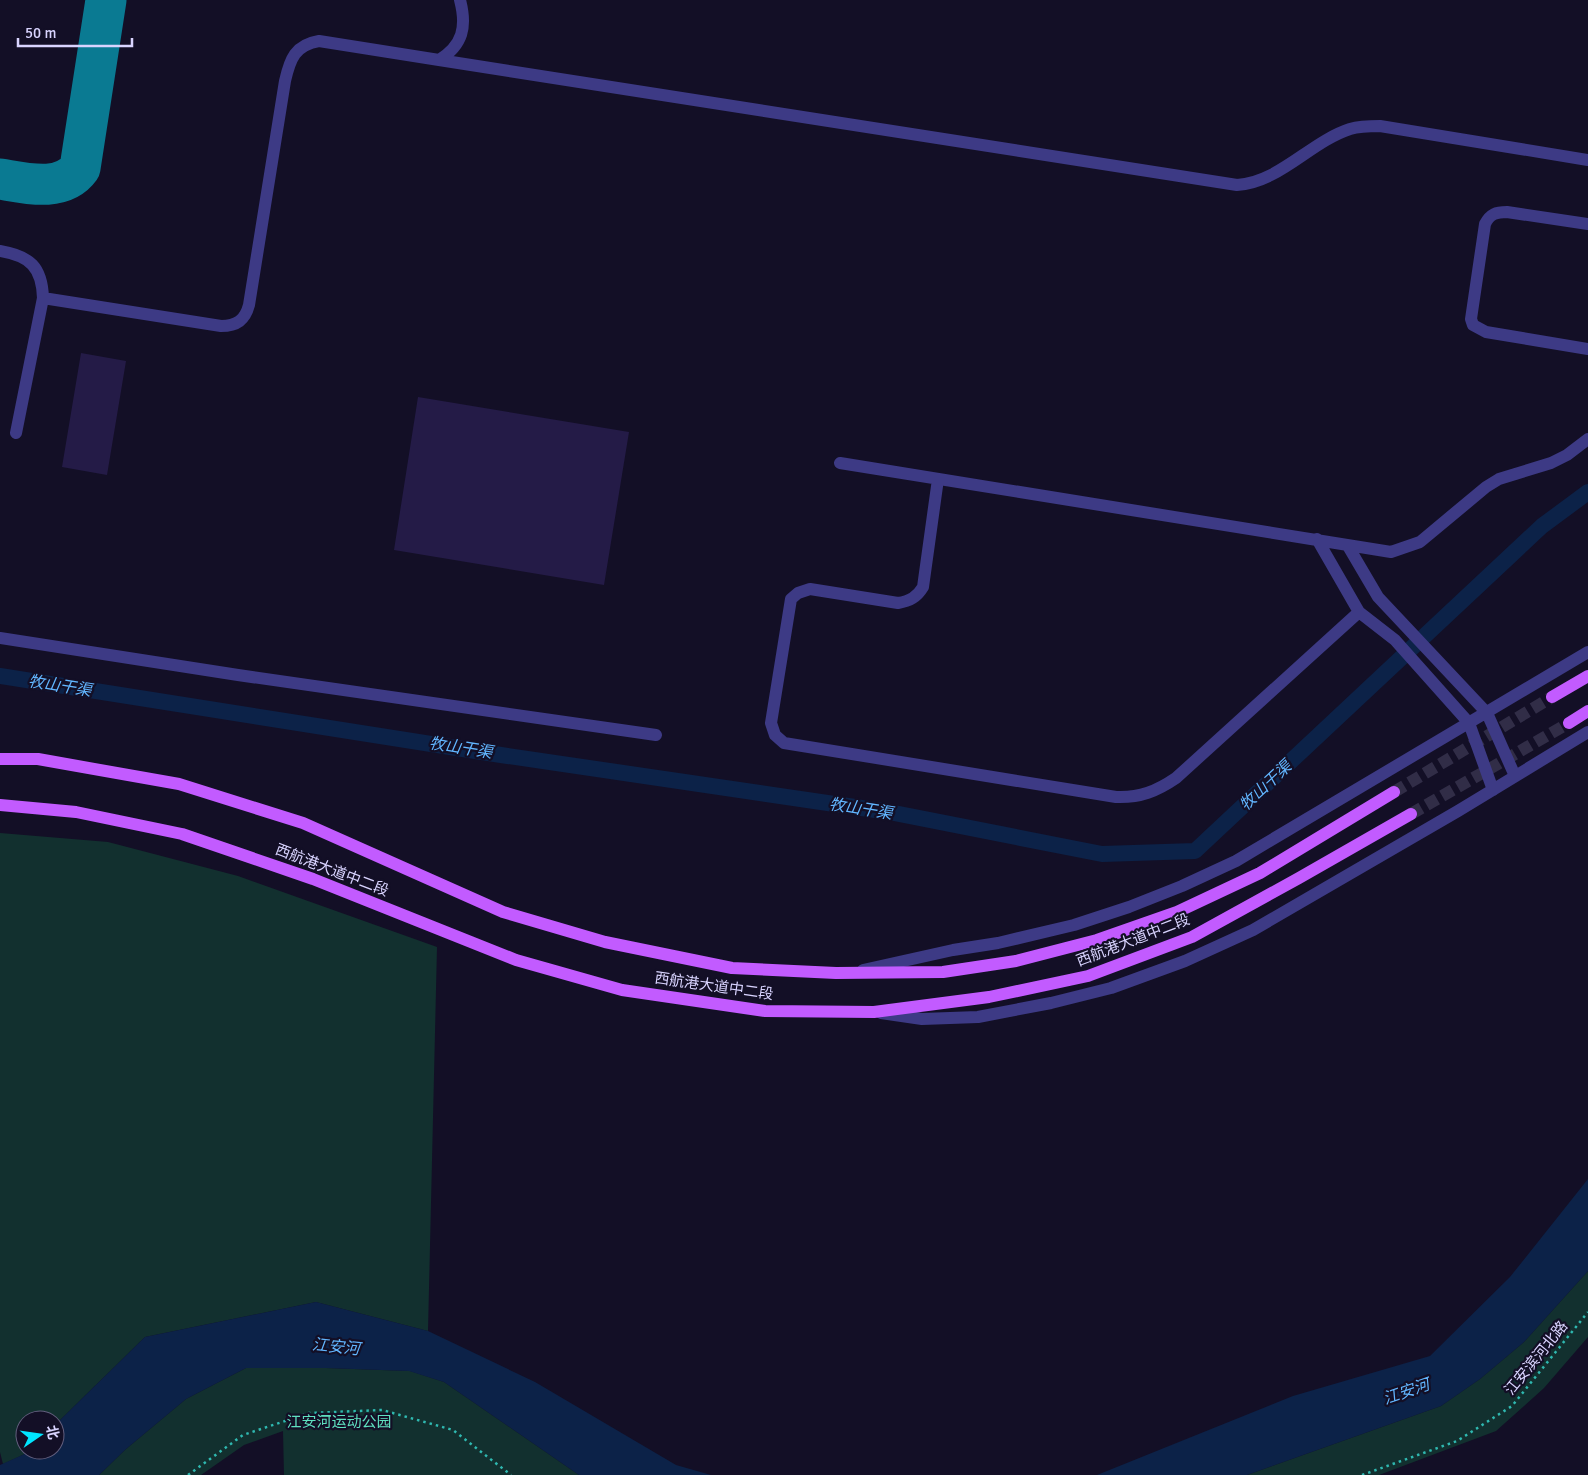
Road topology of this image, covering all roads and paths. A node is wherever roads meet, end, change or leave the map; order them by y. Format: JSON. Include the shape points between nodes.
{"nodes":[{"id":1,"x":460,"y":0,"type":"edge"},
{"id":2,"x":439,"y":60,"type":"junction"},
{"id":3,"x":1588,"y":160,"type":"edge"},
{"id":4,"x":1588,"y":224,"type":"edge"},
{"id":5,"x":0,"y":251,"type":"edge"},
{"id":6,"x":43,"y":298,"type":"junction"},
{"id":7,"x":1588,"y":349,"type":"edge"},
{"id":8,"x":16,"y":433,"type":"dead end"},
{"id":9,"x":1588,"y":439,"type":"edge"},
{"id":10,"x":840,"y":463,"type":"dead end"},
{"id":11,"x":938,"y":478,"type":"junction"},
{"id":12,"x":1317,"y":539,"type":"junction"},
{"id":13,"x":1348,"y":546,"type":"junction"},
{"id":14,"x":1359,"y":612,"type":"junction"},
{"id":15,"x":0,"y":638,"type":"edge"},
{"id":16,"x":1588,"y":652,"type":"edge"},
{"id":17,"x":1588,"y":676,"type":"edge"},
{"id":18,"x":1552,"y":697,"type":"tunnel mouth"},
{"id":19,"x":1588,"y":711,"type":"edge"},
{"id":20,"x":1487,"y":712,"type":"junction"},
{"id":21,"x":1469,"y":723,"type":"junction"},
{"id":22,"x":1569,"y":723,"type":"tunnel mouth"},
{"id":23,"x":1588,"y":732,"type":"edge"},
{"id":24,"x":656,"y":735,"type":"dead end"},
{"id":25,"x":0,"y":759,"type":"edge"},
{"id":26,"x":1515,"y":776,"type":"junction"},
{"id":27,"x":1493,"y":790,"type":"junction"},
{"id":28,"x":1394,"y":792,"type":"tunnel mouth"},
{"id":29,"x":0,"y":805,"type":"edge"},
{"id":30,"x":1411,"y":814,"type":"tunnel mouth"},
{"id":31,"x":850,"y":973,"type":"junction"},
{"id":32,"x":874,"y":1012,"type":"junction"},
{"id":33,"x":1588,"y":1312,"type":"edge"},
{"id":34,"x":188,"y":1475,"type":"edge"},
{"id":35,"x":511,"y":1475,"type":"edge"},
{"id":36,"x":1362,"y":1475,"type":"edge"}],
"edges":[{"from":1,"to":2,"type":"street","via":[[463,16],[461,36],[451,52]]},
{"from":2,"to":3,"type":"street","via":[[1237,185],[1268,176],[1329,138],[1362,126],[1380,126]]},
{"from":2,"to":6,"type":"street","via":[[319,41],[311,42],[295,54],[285,81],[249,305],[241,321],[235,325],[221,326]]},
{"from":4,"to":7,"type":"street","via":[[1507,212],[1491,215],[1485,224],[1471,311],[1474,325],[1486,332]]},
{"from":5,"to":6,"type":"street","via":[[24,257],[36,269],[43,283]]},
{"from":6,"to":8,"type":"street"},
{"from":9,"to":13,"type":"street","via":[[1551,463],[1499,479],[1413,546],[1392,552]]},
{"from":10,"to":11,"type":"street"},
{"from":11,"to":12,"type":"street"},
{"from":11,"to":14,"type":"street","via":[[923,587],[919,594],[908,602],[898,603],[810,589],[798,592],[791,599],[772,723],[775,735],[784,743],[1116,797],[1144,795],[1176,778]]},
{"from":12,"to":13,"type":"street"},
{"from":12,"to":14,"type":"street"},
{"from":13,"to":20,"type":"street","via":[[1378,597]]},
{"from":14,"to":21,"type":"street","via":[[1395,640]]},
{"from":15,"to":24,"type":"street"},
{"from":16,"to":20,"type":"street"},
{"from":17,"to":18,"type":"main road"},
{"from":19,"to":22,"type":"main road"},
{"from":20,"to":21,"type":"street"},
{"from":20,"to":26,"type":"street"},
{"from":21,"to":27,"type":"street"},
{"from":21,"to":31,"type":"street","via":[[1236,861],[1182,886],[1074,924]]},
{"from":23,"to":26,"type":"street"},
{"from":25,"to":31,"type":"main road","name":"西航港大道中二段","via":[[38,759],[179,784],[303,822],[503,912],[605,942],[732,968]]},
{"from":26,"to":27,"type":"street"},
{"from":27,"to":32,"type":"street","via":[[1253,930],[1185,961],[1112,988],[978,1016],[922,1019]]},
{"from":28,"to":31,"type":"main road","name":"西航港大道中二段","via":[[1260,873],[1177,912],[1097,940],[1016,962],[943,972]]},
{"from":29,"to":32,"type":"main road","name":"西航港大道中二段","via":[[76,812],[182,834],[313,878],[516,960],[622,990],[765,1012]]},
{"from":30,"to":32,"type":"main road","name":"西航港大道中二段","via":[[1192,937],[1088,976],[989,997]]},
{"from":33,"to":36,"type":"path","name":"江安滨河北路","via":[[1512,1406],[1457,1441]]},
{"from":34,"to":35,"type":"path","via":[[243,1435],[310,1413],[382,1410],[453,1430]]}]}
